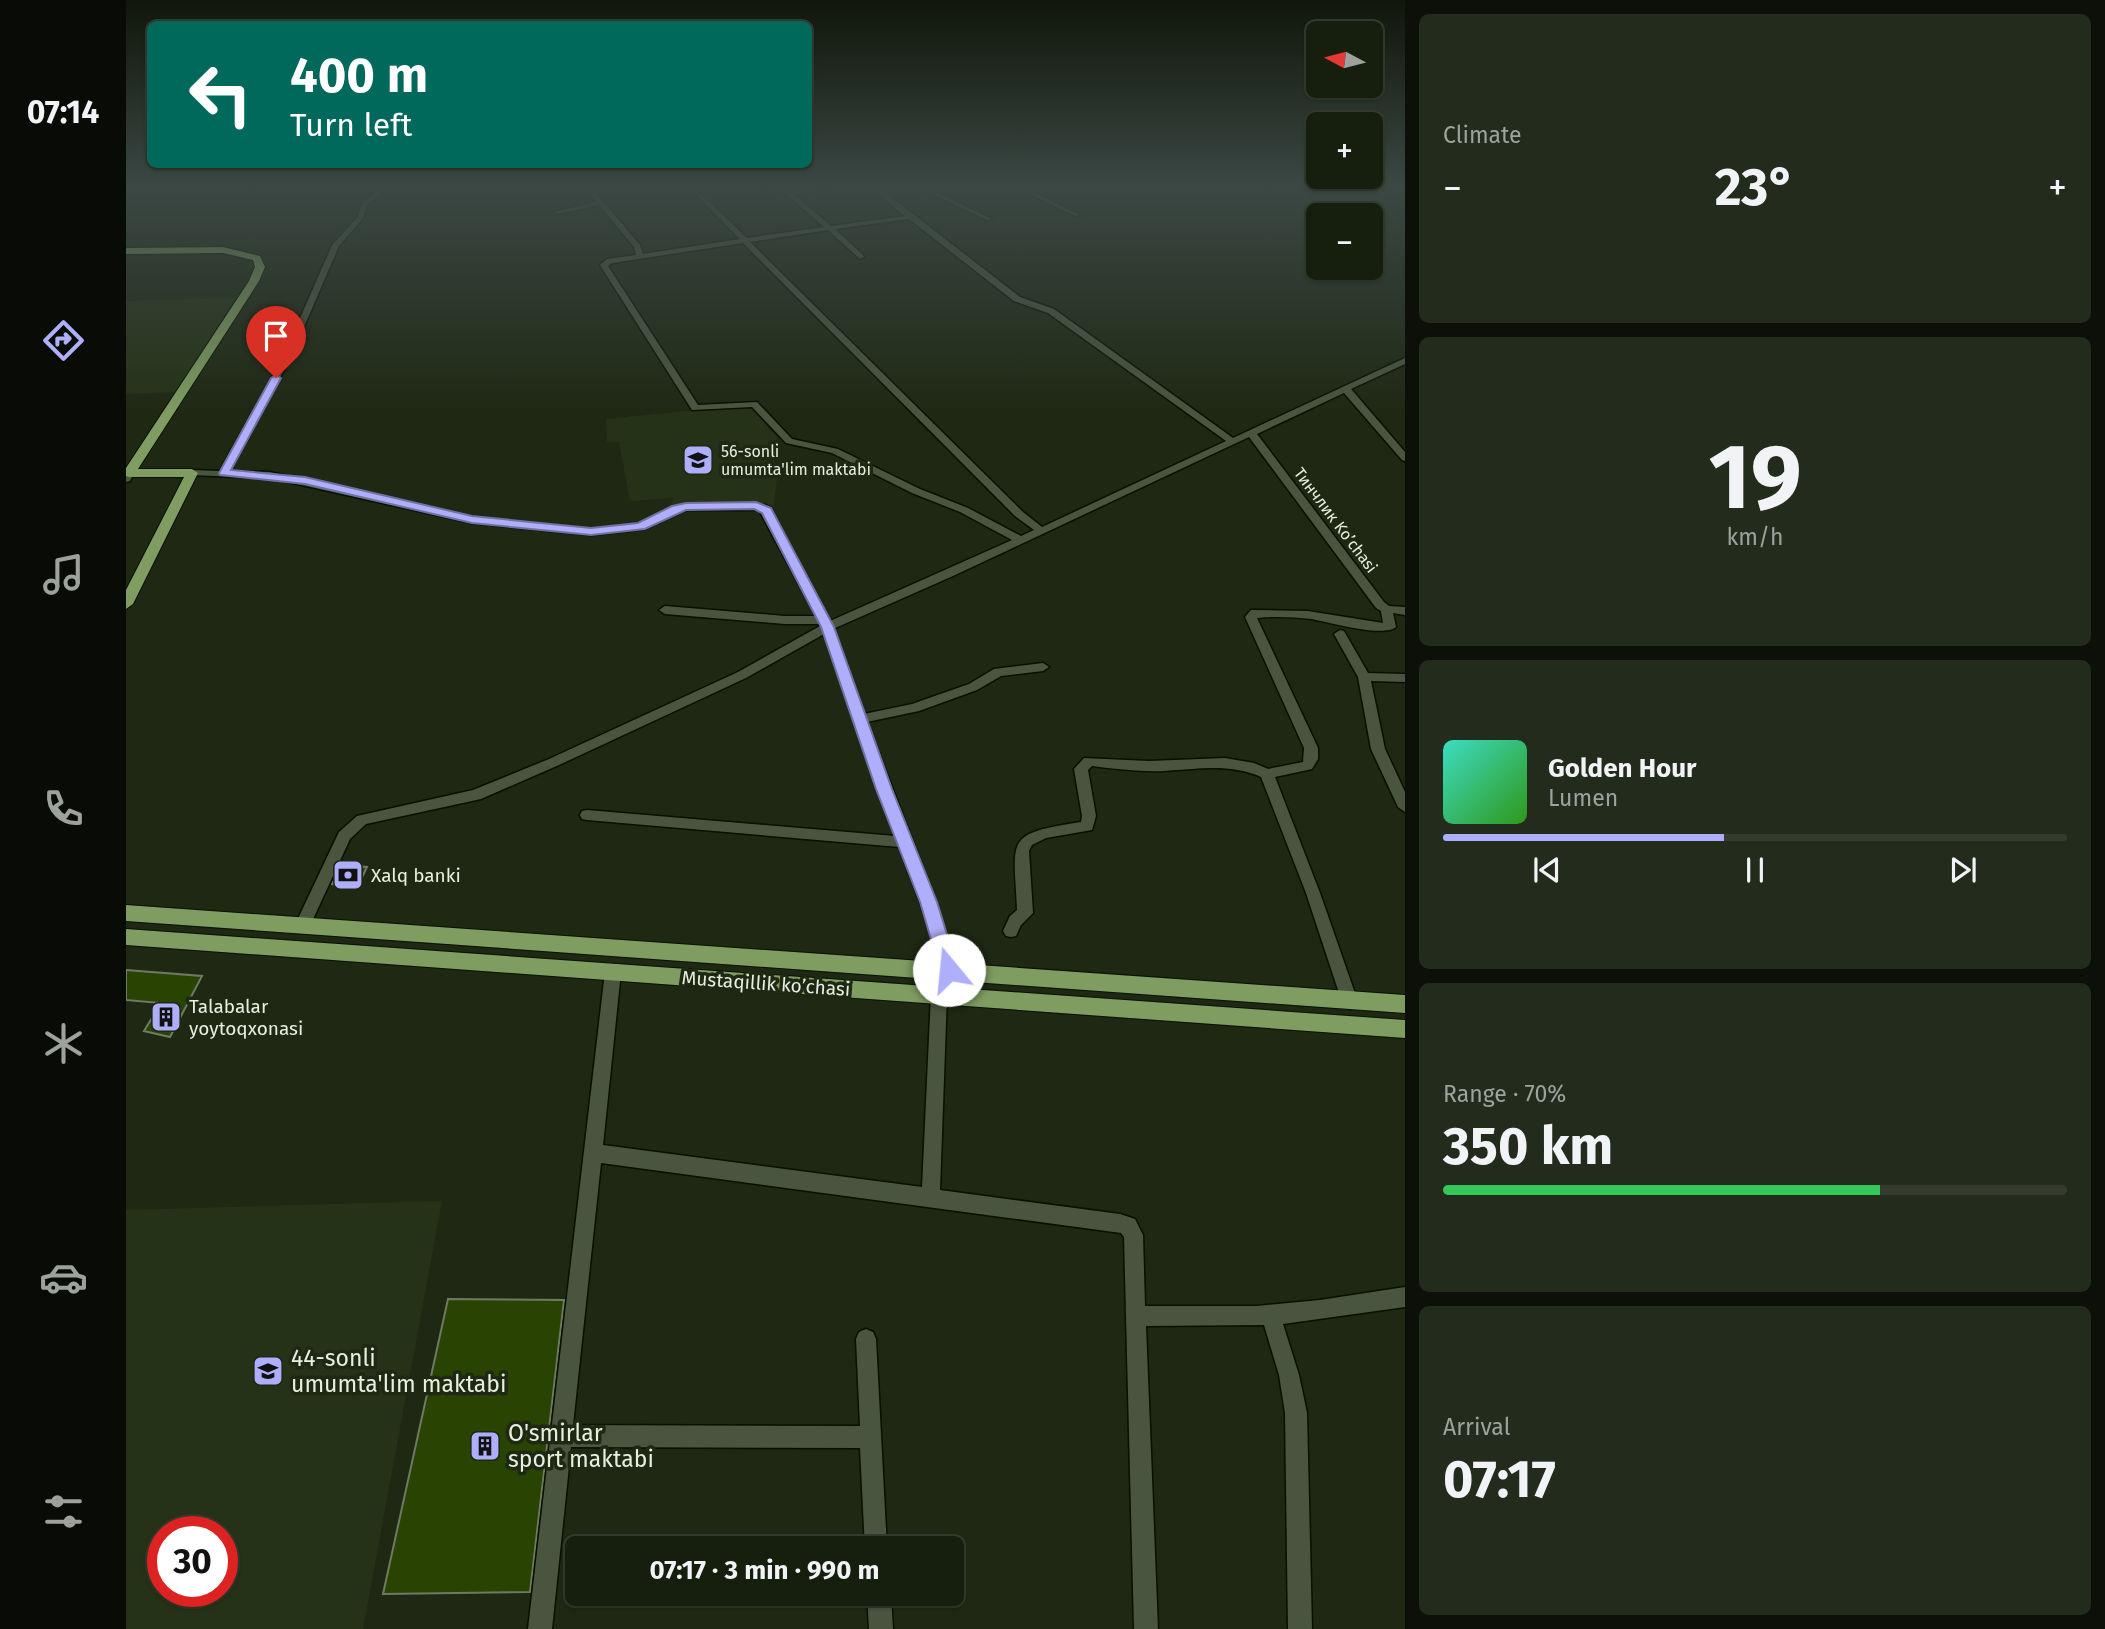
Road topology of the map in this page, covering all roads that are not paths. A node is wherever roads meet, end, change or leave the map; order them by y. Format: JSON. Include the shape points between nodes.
{"nodes":[{"id":1,"x":258,"y":262,"type":"edge"},
{"id":2,"x":328,"y":262,"type":"edge"},
{"id":3,"x":608,"y":262,"type":"edge"},
{"id":4,"x":766,"y":262,"type":"edge"},
{"id":5,"x":969,"y":262,"type":"edge"},
{"id":6,"x":1405,"y":361,"type":"edge"},
{"id":7,"x":1346,"y":389,"type":"junction"},
{"id":8,"x":1251,"y":433,"type":"junction"},
{"id":9,"x":1233,"y":442,"type":"junction"},
{"id":10,"x":1405,"y":458,"type":"edge"},
{"id":11,"x":191,"y":473,"type":"junction"},
{"id":12,"x":224,"y":473,"type":"junction"},
{"id":13,"x":130,"y":475,"type":"edge"},
{"id":14,"x":1041,"y":531,"type":"junction"},
{"id":15,"x":1021,"y":541,"type":"junction"},
{"id":16,"x":126,"y":604,"type":"edge"},
{"id":17,"x":665,"y":610,"type":"dead end"},
{"id":18,"x":1386,"y":610,"type":"junction"},
{"id":19,"x":1405,"y":611,"type":"edge"},
{"id":20,"x":826,"y":623,"type":"junction"},
{"id":21,"x":1340,"y":634,"type":"dead end"},
{"id":22,"x":1044,"y":667,"type":"dead end"},
{"id":23,"x":1364,"y":677,"type":"junction"},
{"id":24,"x":1405,"y":678,"type":"edge"},
{"id":25,"x":859,"y":719,"type":"junction"},
{"id":26,"x":1267,"y":774,"type":"junction"},
{"id":27,"x":1405,"y":807,"type":"edge"},
{"id":28,"x":587,"y":815,"type":"dead end"},
{"id":29,"x":905,"y":842,"type":"junction"},
{"id":30,"x":126,"y":913,"type":"edge"},
{"id":31,"x":303,"y":925,"type":"junction"},
{"id":32,"x":1011,"y":931,"type":"dead end"},
{"id":33,"x":126,"y":937,"type":"edge"},
{"id":34,"x":949,"y":970,"type":"junction"},
{"id":35,"x":612,"y":972,"type":"junction"},
{"id":36,"x":939,"y":995,"type":"junction"},
{"id":37,"x":1350,"y":1002,"type":"junction"},
{"id":38,"x":1405,"y":1004,"type":"edge"},
{"id":39,"x":1405,"y":1029,"type":"edge"},
{"id":40,"x":594,"y":1153,"type":"junction"},
{"id":41,"x":931,"y":1196,"type":"junction"},
{"id":42,"x":1405,"y":1297,"type":"edge"},
{"id":43,"x":1269,"y":1314,"type":"junction"},
{"id":44,"x":1137,"y":1316,"type":"junction"},
{"id":45,"x":866,"y":1339,"type":"dead end"},
{"id":46,"x":562,"y":1436,"type":"junction"},
{"id":47,"x":869,"y":1437,"type":"junction"},
{"id":48,"x":875,"y":1536,"type":"edge"},
{"id":49,"x":880,"y":1606,"type":"edge"},
{"id":50,"x":540,"y":1629,"type":"edge"},
{"id":51,"x":881,"y":1629,"type":"edge"},
{"id":52,"x":1146,"y":1629,"type":"edge"},
{"id":53,"x":1300,"y":1629,"type":"edge"}],
"edges":[{"from":1,"to":13,"type":"main road","via":[[254,281]]},
{"from":2,"to":12,"type":"street","via":[[286,357]]},
{"from":3,"to":15,"type":"street","via":[[604,265],[695,408],[754,404],[789,442],[835,451]]},
{"from":4,"to":14,"type":"street"},
{"from":5,"to":9,"type":"street","via":[[1017,299],[1051,311]]},
{"from":6,"to":7,"type":"street"},
{"from":7,"to":8,"type":"street"},
{"from":7,"to":10,"type":"street"},
{"from":8,"to":9,"type":"street"},
{"from":8,"to":18,"type":"street","name":"Тинчлик Ko’chasi"},
{"from":9,"to":14,"type":"street"},
{"from":11,"to":12,"type":"street"},
{"from":11,"to":13,"type":"main road"},
{"from":11,"to":16,"type":"main road"},
{"from":12,"to":20,"type":"street","via":[[305,481],[472,520],[591,532],[641,527],[686,507],[762,507]]},
{"from":14,"to":15,"type":"street"},
{"from":15,"to":20,"type":"street"},
{"from":17,"to":20,"type":"street"},
{"from":18,"to":19,"type":"street"},
{"from":18,"to":26,"type":"street","via":[[1390,626],[1377,627],[1308,615],[1255,613],[1251,617],[1311,748],[1307,766]]},
{"from":20,"to":25,"type":"street"},
{"from":20,"to":31,"type":"street","via":[[742,675],[476,795],[362,820],[344,836]]},
{"from":21,"to":23,"type":"street"},
{"from":22,"to":25,"type":"street","via":[[998,672],[974,687],[914,708]]},
{"from":23,"to":24,"type":"street"},
{"from":23,"to":27,"type":"street","via":[[1378,749]]},
{"from":25,"to":29,"type":"street"},
{"from":26,"to":32,"type":"street","via":[[1256,767],[1223,763],[1150,766],[1089,761],[1081,769],[1087,826],[1026,841],[1022,850],[1025,913]]},
{"from":26,"to":37,"type":"street"},
{"from":28,"to":29,"type":"street"},
{"from":29,"to":34,"type":"street"},
{"from":30,"to":31,"type":"main road","name":"Mustaqillik ko’chasi"},
{"from":31,"to":34,"type":"main road","name":"Mustaqillik ko’chasi"},
{"from":33,"to":35,"type":"main road","name":"Mustaqillik ko’chasi"},
{"from":34,"to":37,"type":"main road","name":"Mustaqillik ko’chasi"},
{"from":35,"to":36,"type":"main road","name":"Mustaqillik ko’chasi"},
{"from":35,"to":40,"type":"street"},
{"from":36,"to":39,"type":"main road","name":"Mustaqillik ko’chasi"},
{"from":36,"to":41,"type":"street"},
{"from":37,"to":38,"type":"main road","name":"Mustaqillik ko’chasi"},
{"from":40,"to":41,"type":"street"},
{"from":40,"to":46,"type":"street"},
{"from":41,"to":44,"type":"street","via":[[1128,1226],[1133,1235]]},
{"from":42,"to":43,"type":"street"},
{"from":43,"to":44,"type":"street"},
{"from":43,"to":53,"type":"street","via":[[1296,1413]]},
{"from":44,"to":52,"type":"street"},
{"from":45,"to":47,"type":"street"},
{"from":46,"to":47,"type":"street"},
{"from":46,"to":50,"type":"street"},
{"from":47,"to":48,"type":"street"},
{"from":49,"to":51,"type":"street"}]}
